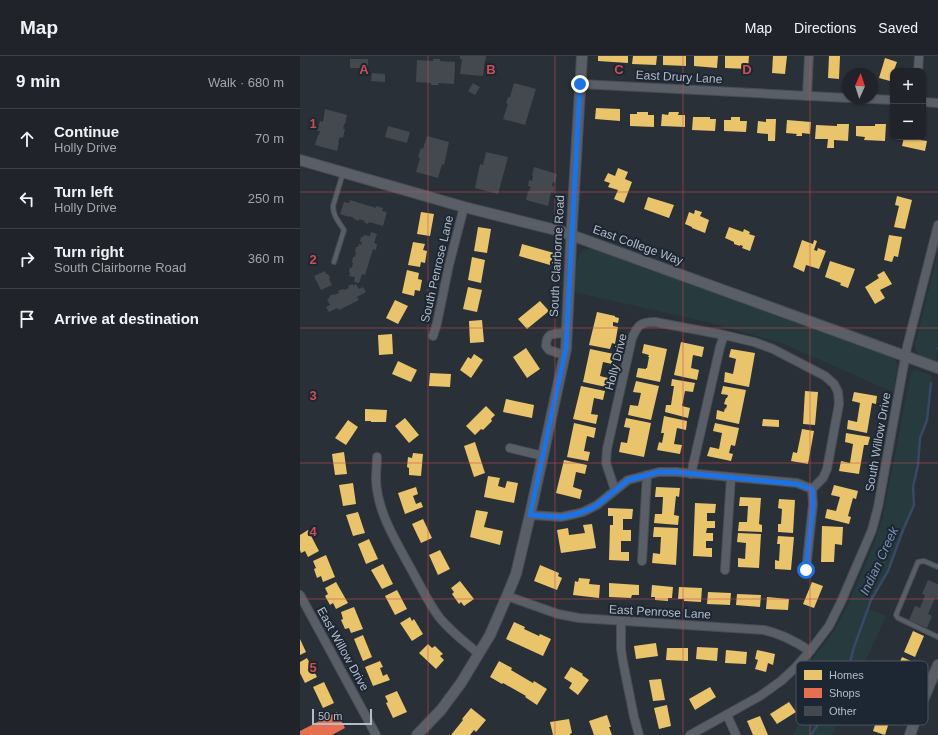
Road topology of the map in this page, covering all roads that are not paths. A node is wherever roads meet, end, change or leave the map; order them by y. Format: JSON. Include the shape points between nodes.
{"nodes":[{"id":1,"x":582,"y":56,"type":"edge"},
{"id":2,"x":809,"y":56,"type":"edge"},
{"id":3,"x":919,"y":56,"type":"edge"},
{"id":4,"x":918,"y":68,"type":"edge"},
{"id":5,"x":580,"y":84,"type":"junction"},
{"id":6,"x":807,"y":96,"type":"junction"},
{"id":7,"x":842,"y":98,"type":"edge"},
{"id":8,"x":878,"y":99,"type":"edge"},
{"id":9,"x":890,"y":100,"type":"edge"},
{"id":10,"x":926,"y":102,"type":"edge"},
{"id":11,"x":938,"y":103,"type":"edge"},
{"id":12,"x":300,"y":160,"type":"edge"},
{"id":13,"x":343,"y":173,"type":"junction"},
{"id":14,"x":464,"y":207,"type":"junction"},
{"id":15,"x":938,"y":225,"type":"edge"},
{"id":16,"x":572,"y":235,"type":"junction"},
{"id":17,"x":334,"y":262,"type":"dead end"},
{"id":18,"x":566,"y":333,"type":"junction"},
{"id":19,"x":724,"y":335,"type":"junction"},
{"id":20,"x":433,"y":336,"type":"dead end"},
{"id":21,"x":564,"y":355,"type":"junction"},
{"id":22,"x":906,"y":356,"type":"junction"},
{"id":23,"x":938,"y":368,"type":"edge"},
{"id":24,"x":510,"y":448,"type":"dead end"},
{"id":25,"x":543,"y":456,"type":"junction"},
{"id":26,"x":377,"y":457,"type":"dead end"},
{"id":27,"x":691,"y":474,"type":"junction"},
{"id":28,"x":647,"y":475,"type":"junction"},
{"id":29,"x":731,"y":477,"type":"junction"},
{"id":30,"x":812,"y":489,"type":"junction"},
{"id":31,"x":615,"y":490,"type":"junction"},
{"id":32,"x":530,"y":515,"type":"junction"},
{"id":33,"x":642,"y":561,"type":"dead end"},
{"id":34,"x":938,"y":567,"type":"edge"},
{"id":35,"x":725,"y":570,"type":"dead end"},
{"id":36,"x":806,"y":570,"type":"dead end"},
{"id":37,"x":300,"y":595,"type":"edge"},
{"id":38,"x":507,"y":596,"type":"junction"},
{"id":39,"x":620,"y":622,"type":"junction"},
{"id":40,"x":938,"y":637,"type":"edge"},
{"id":41,"x":810,"y":651,"type":"junction"},
{"id":42,"x":479,"y":654,"type":"junction"},
{"id":43,"x":801,"y":661,"type":"edge"},
{"id":44,"x":938,"y":665,"type":"edge"},
{"id":45,"x":796,"y":667,"type":"edge"},
{"id":46,"x":928,"y":688,"type":"edge"},
{"id":47,"x":727,"y":714,"type":"junction"},
{"id":48,"x":913,"y":725,"type":"edge"},
{"id":49,"x":376,"y":735,"type":"edge"},
{"id":50,"x":417,"y":735,"type":"edge"},
{"id":51,"x":639,"y":735,"type":"edge"},
{"id":52,"x":690,"y":735,"type":"edge"},
{"id":53,"x":736,"y":735,"type":"edge"},
{"id":54,"x":910,"y":735,"type":"edge"}],
"edges":[{"from":1,"to":5,"type":"street","name":"South Clairborne Road"},
{"from":2,"to":6,"type":"street"},
{"from":3,"to":4,"type":"street"},
{"from":5,"to":6,"type":"street","name":"East Drury Lane"},
{"from":5,"to":16,"type":"street","name":"South Clairborne Road"},
{"from":6,"to":7,"type":"street","name":"East Drury Lane"},
{"from":8,"to":9,"type":"street"},
{"from":10,"to":11,"type":"street"},
{"from":12,"to":13,"type":"street","name":"East College Way"},
{"from":13,"to":14,"type":"street","name":"East College Way"},
{"from":13,"to":17,"type":"lane","via":[[333,211],[344,230]]},
{"from":14,"to":16,"type":"street","name":"East College Way"},
{"from":14,"to":20,"type":"street","name":"South Penrose Lane"},
{"from":15,"to":22,"type":"street","name":"South Willow Drive"},
{"from":16,"to":18,"type":"street","name":"South Clairborne Road"},
{"from":16,"to":22,"type":"street","name":"East College Way"},
{"from":18,"to":21,"type":"street","name":"South Clairborne Road"},
{"from":18,"to":21,"type":"street","via":[[549,335],[546,340],[549,350]]},
{"from":19,"to":27,"type":"street"},
{"from":19,"to":30,"type":"street","name":"Holly Drive","via":[[773,349],[825,376],[834,384],[839,404],[827,469],[823,478]]},
{"from":19,"to":31,"type":"street","name":"Holly Drive","via":[[655,322],[646,322],[638,326],[632,338],[607,449],[606,463]]},
{"from":21,"to":25,"type":"street","name":"South Clairborne Road"},
{"from":22,"to":23,"type":"street","name":"East College Way"},
{"from":22,"to":41,"type":"street","name":"South Willow Drive","via":[[872,530],[829,626]]},
{"from":24,"to":25,"type":"street"},
{"from":25,"to":32,"type":"street","name":"South Clairborne Road"},
{"from":26,"to":42,"type":"street","via":[[377,487],[388,526],[439,616]]},
{"from":27,"to":28,"type":"street","via":[[659,472]]},
{"from":27,"to":29,"type":"street"},
{"from":28,"to":31,"type":"street","via":[[628,480]]},
{"from":28,"to":33,"type":"street"},
{"from":29,"to":30,"type":"street","via":[[797,484]]},
{"from":29,"to":35,"type":"street"},
{"from":30,"to":36,"type":"street","via":[[813,504]]},
{"from":31,"to":32,"type":"street","via":[[597,505],[576,514],[562,517]]},
{"from":32,"to":38,"type":"street","name":"South Clairborne Road","via":[[516,574]]},
{"from":34,"to":40,"type":"lane","via":[[918,562],[896,615]]},
{"from":37,"to":49,"type":"street","name":"East Willow Drive"},
{"from":38,"to":39,"type":"street","name":"East Penrose Lane","via":[[558,614]]},
{"from":38,"to":42,"type":"street","name":"South Clairborne Road"},
{"from":39,"to":41,"type":"street","name":"East Penrose Lane","via":[[764,630],[792,639]]},
{"from":39,"to":51,"type":"street","via":[[623,662]]},
{"from":41,"to":43,"type":"street"},
{"from":42,"to":50,"type":"street","name":"South Clairborne Road","via":[[441,710]]},
{"from":44,"to":46,"type":"street"},
{"from":45,"to":47,"type":"street","via":[[760,696]]},
{"from":47,"to":52,"type":"street"},
{"from":47,"to":53,"type":"street"},
{"from":48,"to":54,"type":"street"}]}
